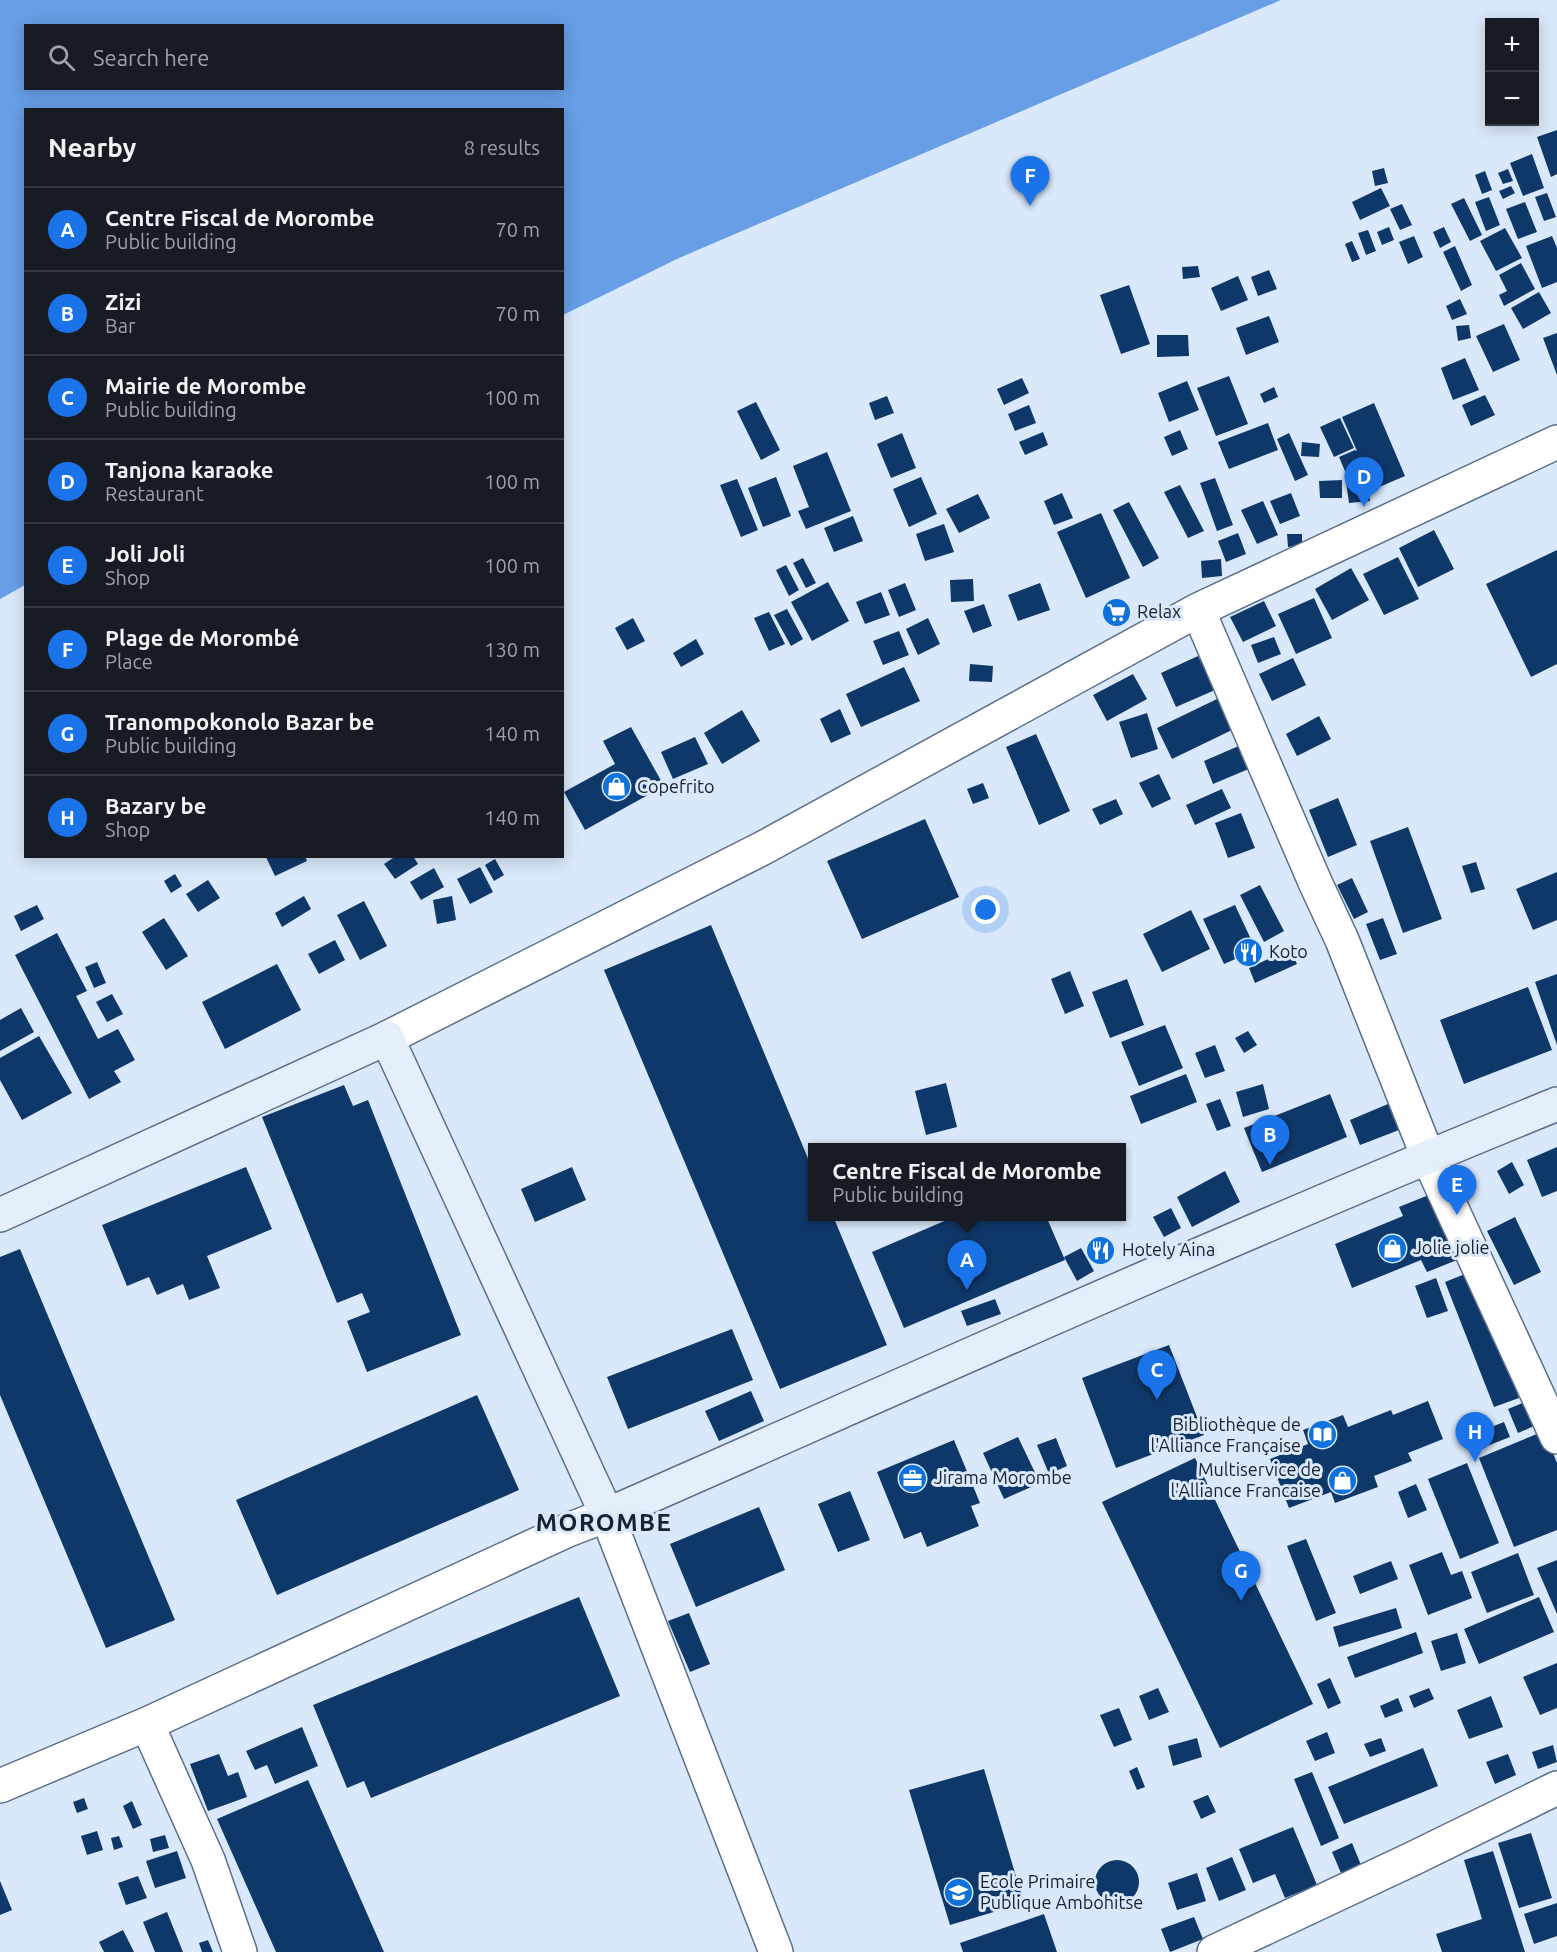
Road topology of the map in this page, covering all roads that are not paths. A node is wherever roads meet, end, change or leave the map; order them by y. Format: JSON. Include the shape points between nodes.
{"nodes":[{"id":1,"x":1557,"y":442,"type":"edge"},
{"id":2,"x":1198,"y":609,"type":"junction"},
{"id":3,"x":387,"y":1038,"type":"junction"},
{"id":4,"x":1557,"y":1104,"type":"edge"},
{"id":5,"x":1428,"y":1156,"type":"junction"},
{"id":6,"x":0,"y":1215,"type":"edge"},
{"id":7,"x":1557,"y":1437,"type":"edge"},
{"id":8,"x":607,"y":1515,"type":"junction"},
{"id":9,"x":147,"y":1724,"type":"junction"},
{"id":10,"x":0,"y":1786,"type":"edge"},
{"id":11,"x":1557,"y":1788,"type":"edge"},
{"id":12,"x":240,"y":1952,"type":"edge"},
{"id":13,"x":776,"y":1952,"type":"edge"},
{"id":14,"x":1214,"y":1952,"type":"edge"}],
"edges":[{"from":1,"to":2,"type":"street"},
{"from":2,"to":3,"type":"street","via":[[763,848]]},
{"from":2,"to":5,"type":"street","via":[[1342,940]]},
{"from":3,"to":6,"type":"street"},
{"from":3,"to":8,"type":"street"},
{"from":4,"to":5,"type":"street"},
{"from":5,"to":7,"type":"street"},
{"from":5,"to":8,"type":"street"},
{"from":8,"to":9,"type":"street"},
{"from":8,"to":13,"type":"street"},
{"from":9,"to":10,"type":"street"},
{"from":9,"to":12,"type":"street","via":[[208,1860]]},
{"from":11,"to":14,"type":"street"}]}
